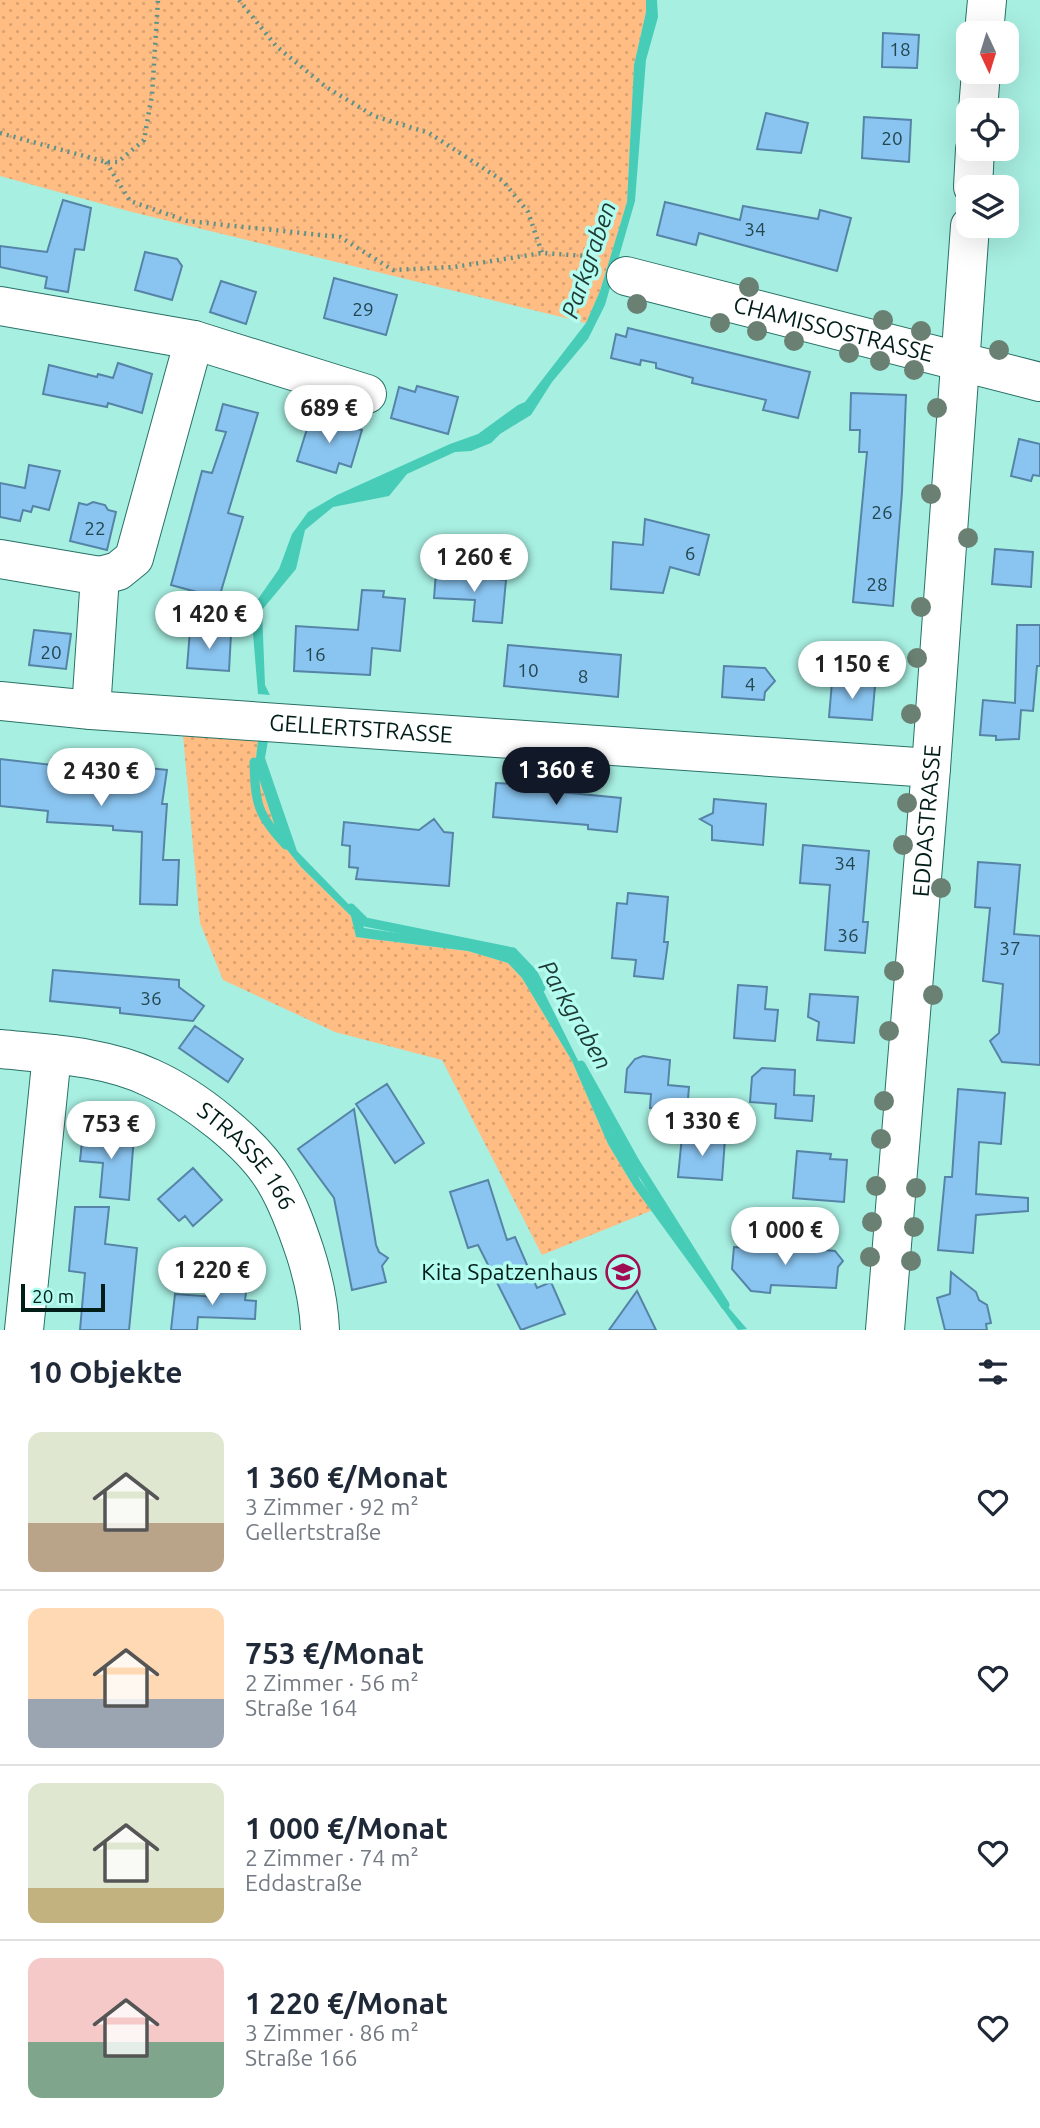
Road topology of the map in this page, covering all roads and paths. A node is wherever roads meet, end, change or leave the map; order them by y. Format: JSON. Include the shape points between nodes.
{"nodes":[{"id":1,"x":158,"y":0,"type":"edge"},
{"id":2,"x":239,"y":0,"type":"edge"},
{"id":3,"x":987,"y":0,"type":"edge"},
{"id":4,"x":985,"y":21,"type":"edge"},
{"id":5,"x":0,"y":133,"type":"edge"},
{"id":6,"x":106,"y":162,"type":"junction"},
{"id":7,"x":969,"y":238,"type":"edge"},
{"id":8,"x":541,"y":253,"type":"junction"},
{"id":9,"x":626,"y":276,"type":"joint"},
{"id":10,"x":0,"y":306,"type":"edge"},
{"id":11,"x":194,"y":340,"type":"junction"},
{"id":12,"x":959,"y":362,"type":"junction"},
{"id":13,"x":1040,"y":382,"type":"edge"},
{"id":14,"x":367,"y":394,"type":"dead end"},
{"id":15,"x":0,"y":559,"type":"edge"},
{"id":16,"x":100,"y":576,"type":"junction"},
{"id":17,"x":0,"y":701,"type":"edge"},
{"id":18,"x":91,"y":710,"type":"junction"},
{"id":19,"x":931,"y":768,"type":"junction"},
{"id":20,"x":0,"y":1049,"type":"edge"},
{"id":21,"x":51,"y":1054,"type":"junction"},
{"id":22,"x":24,"y":1330,"type":"edge"},
{"id":23,"x":320,"y":1330,"type":"edge"},
{"id":24,"x":885,"y":1330,"type":"edge"}],
"edges":[{"from":1,"to":6,"type":"path","via":[[144,140],[118,162]]},
{"from":2,"to":8,"type":"path","via":[[275,46],[326,87],[374,116],[429,133],[503,181],[528,212]]},
{"from":3,"to":4,"type":"street"},
{"from":5,"to":6,"type":"path"},
{"from":6,"to":8,"type":"path","via":[[130,201],[187,221],[340,237],[393,270],[454,267]]},
{"from":7,"to":12,"type":"street","name":"EDDASTRASSE"},
{"from":8,"to":9,"type":"path","via":[[611,258]]},
{"from":9,"to":12,"type":"street","name":"CHAMISSOSTRASSE"},
{"from":10,"to":11,"type":"street"},
{"from":11,"to":14,"type":"street"},
{"from":11,"to":16,"type":"street","via":[[134,558],[118,571]]},
{"from":12,"to":13,"type":"street","name":"CHAMISSOSTRASSE"},
{"from":12,"to":19,"type":"street","name":"EDDASTRASSE"},
{"from":15,"to":16,"type":"street"},
{"from":16,"to":18,"type":"street"},
{"from":17,"to":18,"type":"street","name":"GELLERTSTRASSE"},
{"from":18,"to":19,"type":"street","name":"GELLERTSTRASSE"},
{"from":19,"to":24,"type":"street","name":"EDDASTRASSE"},
{"from":20,"to":21,"type":"street","name":"STRASSE 166"},
{"from":21,"to":22,"type":"street"},
{"from":21,"to":23,"type":"street","name":"STRASSE 166","via":[[151,1077],[245,1143],[275,1181],[295,1220],[310,1269]]}]}
